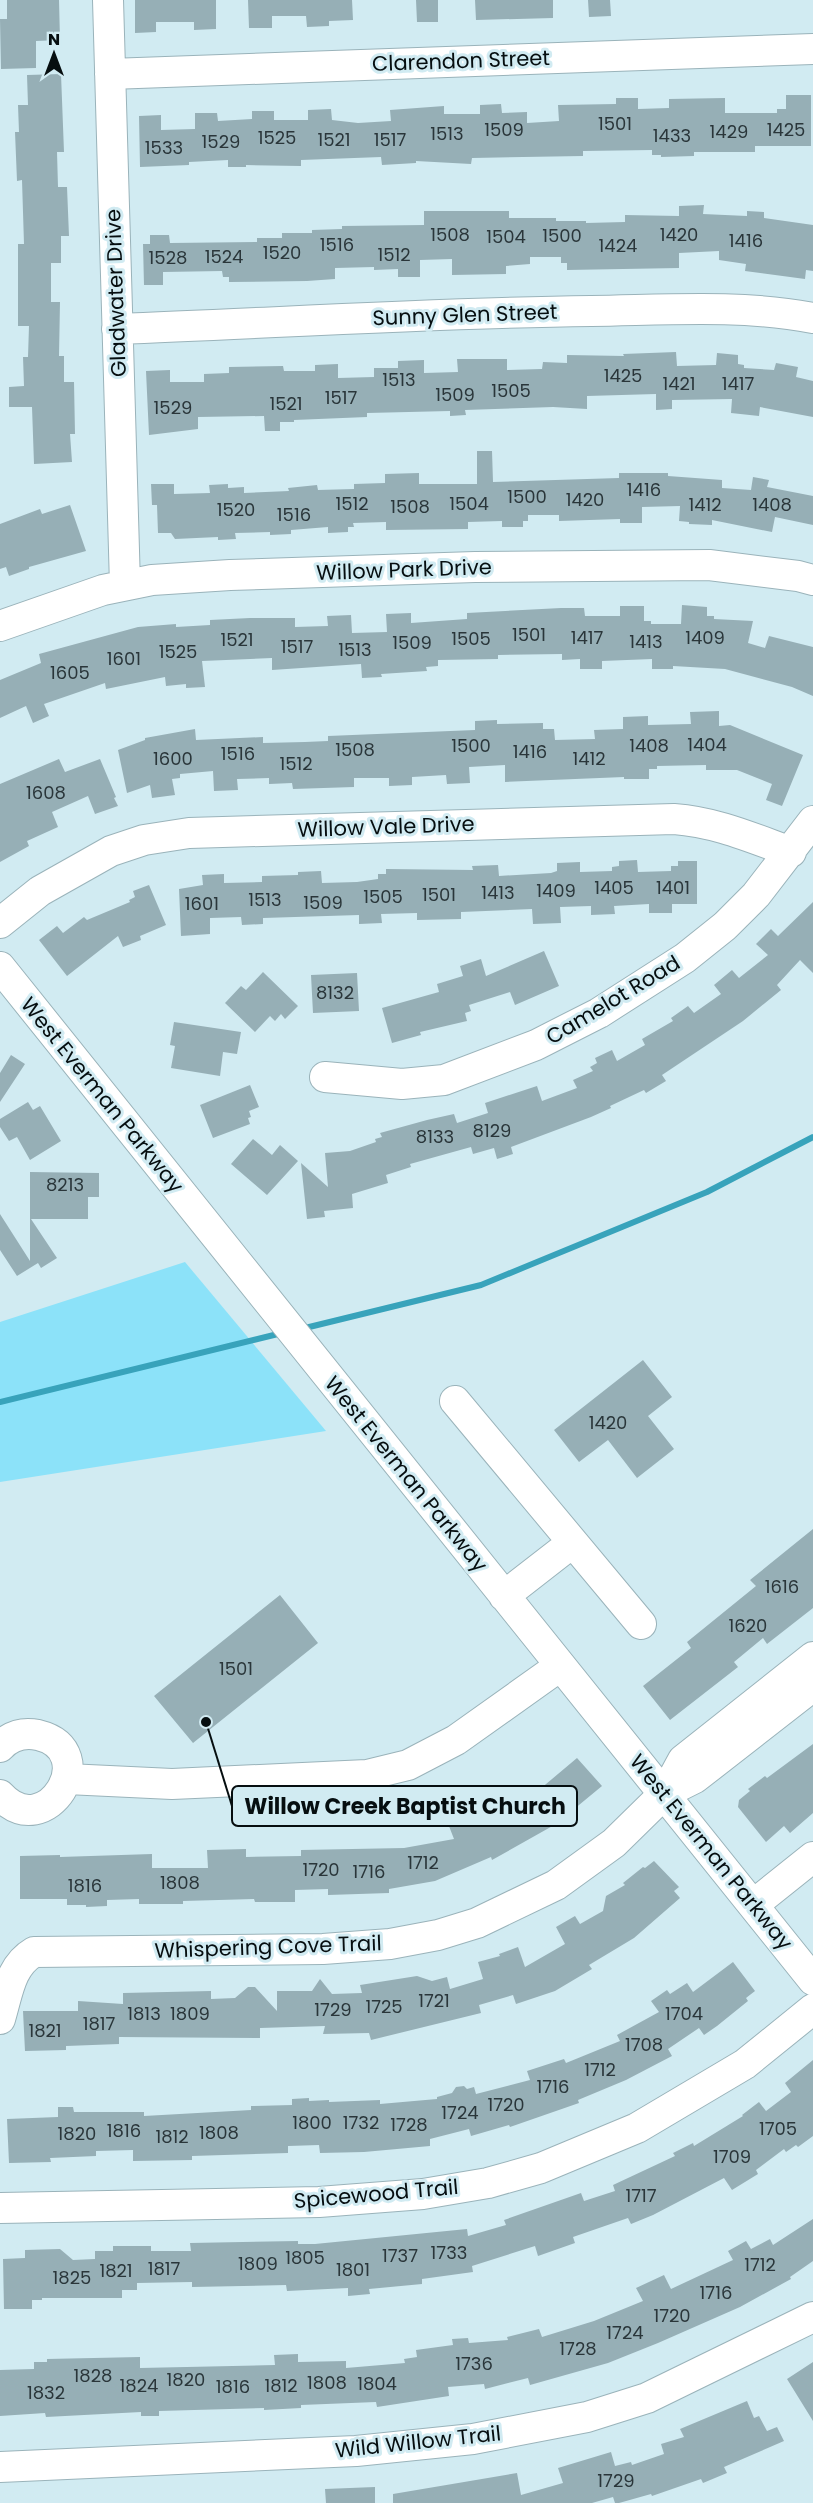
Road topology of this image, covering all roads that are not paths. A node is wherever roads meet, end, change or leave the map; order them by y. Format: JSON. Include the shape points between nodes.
{"nodes":[{"id":1,"x":108,"y":0,"type":"edge"},
{"id":2,"x":813,"y":49,"type":"edge"},
{"id":3,"x":110,"y":74,"type":"junction"},
{"id":4,"x":813,"y":318,"type":"edge"},
{"id":5,"x":117,"y":329,"type":"junction"},
{"id":6,"x":813,"y":580,"type":"edge"},
{"id":7,"x":125,"y":585,"type":"junction"},
{"id":8,"x":0,"y":626,"type":"edge"},
{"id":9,"x":813,"y":821,"type":"edge"},
{"id":10,"x":791,"y":852,"type":"junction"},
{"id":11,"x":0,"y":922,"type":"edge"},
{"id":12,"x":0,"y":967,"type":"edge"},
{"id":13,"x":325,"y":1077,"type":"dead end"},
{"id":14,"x":455,"y":1401,"type":"dead end"},
{"id":15,"x":572,"y":1543,"type":"junction"},
{"id":16,"x":504,"y":1596,"type":"junction"},
{"id":17,"x":640,"y":1624,"type":"dead end"},
{"id":18,"x":813,"y":1657,"type":"edge"},
{"id":19,"x":561,"y":1666,"type":"junction"},
{"id":20,"x":813,"y":1686,"type":"edge"},
{"id":21,"x":742,"y":1726,"type":"junction"},
{"id":22,"x":0,"y":1747,"type":"edge"},
{"id":23,"x":67,"y":1779,"type":"junction"},
{"id":24,"x":665,"y":1793,"type":"junction"},
{"id":25,"x":0,"y":1796,"type":"edge"},
{"id":26,"x":813,"y":1857,"type":"edge"},
{"id":27,"x":753,"y":1905,"type":"junction"},
{"id":28,"x":7,"y":1965,"type":"edge"},
{"id":29,"x":813,"y":1980,"type":"edge"},
{"id":30,"x":813,"y":2009,"type":"edge"},
{"id":31,"x":0,"y":2019,"type":"edge"},
{"id":32,"x":0,"y":2208,"type":"edge"},
{"id":33,"x":813,"y":2317,"type":"edge"},
{"id":34,"x":0,"y":2467,"type":"edge"}],
"edges":[{"from":1,"to":3,"type":"street","name":"Gladwater Drive"},
{"from":2,"to":3,"type":"street","name":"Clarendon Street"},
{"from":3,"to":5,"type":"street","name":"Gladwater Drive"},
{"from":4,"to":5,"type":"street","name":"Sunny Glen Street","via":[[729,309],[542,311]]},
{"from":5,"to":7,"type":"street","name":"Gladwater Drive"},
{"from":6,"to":7,"type":"street","name":"Willow Park Drive","via":[[709,565],[241,574]]},
{"from":7,"to":8,"type":"street","name":"Willow Park Drive"},
{"from":9,"to":10,"type":"street","name":"Camelot Road"},
{"from":10,"to":11,"type":"street","name":"Willow Vale Drive","via":[[720,826],[674,819],[189,833],[111,850],[40,891]]},
{"from":10,"to":13,"type":"street","name":"Camelot Road","via":[[756,895],[685,958],[599,1013],[536,1046],[444,1080],[402,1084]]},
{"from":12,"to":16,"type":"street","name":"West Everman Parkway"},
{"from":14,"to":15,"type":"street"},
{"from":15,"to":16,"type":"street"},
{"from":15,"to":17,"type":"street"},
{"from":16,"to":19,"type":"street","name":"West Everman Parkway"},
{"from":18,"to":21,"type":"street","name":"Whispering Cove Trail"},
{"from":19,"to":23,"type":"street","via":[[456,1740],[408,1765],[367,1775],[172,1784]]},
{"from":19,"to":24,"type":"street","name":"West Everman Parkway"},
{"from":20,"to":21,"type":"street","name":"Whispering Cove Trail"},
{"from":21,"to":24,"type":"street","name":"Whispering Cove Trail","via":[[695,1778]]},
{"from":22,"to":23,"type":"street","via":[[15,1736],[28,1733],[47,1738],[63,1752]]},
{"from":23,"to":25,"type":"street","via":[[56,1799],[38,1809],[24,1810],[6,1803]]},
{"from":24,"to":27,"type":"street","name":"West Everman Parkway"},
{"from":24,"to":28,"type":"street","name":"Whispering Cove Trail","via":[[614,1843],[556,1886],[477,1923],[438,1935],[390,1944],[323,1949],[34,1952]]},
{"from":26,"to":27,"type":"street"},
{"from":27,"to":29,"type":"street","name":"West Everman Parkway"},
{"from":28,"to":31,"type":"street"},
{"from":30,"to":32,"type":"street","name":"Spicewood Trail","via":[[745,2064],[637,2128],[541,2168],[488,2182],[423,2194],[319,2202]]},
{"from":33,"to":34,"type":"street","name":"Wild Willow Trail","via":[[647,2398],[587,2417],[473,2439],[356,2451]]}]}
